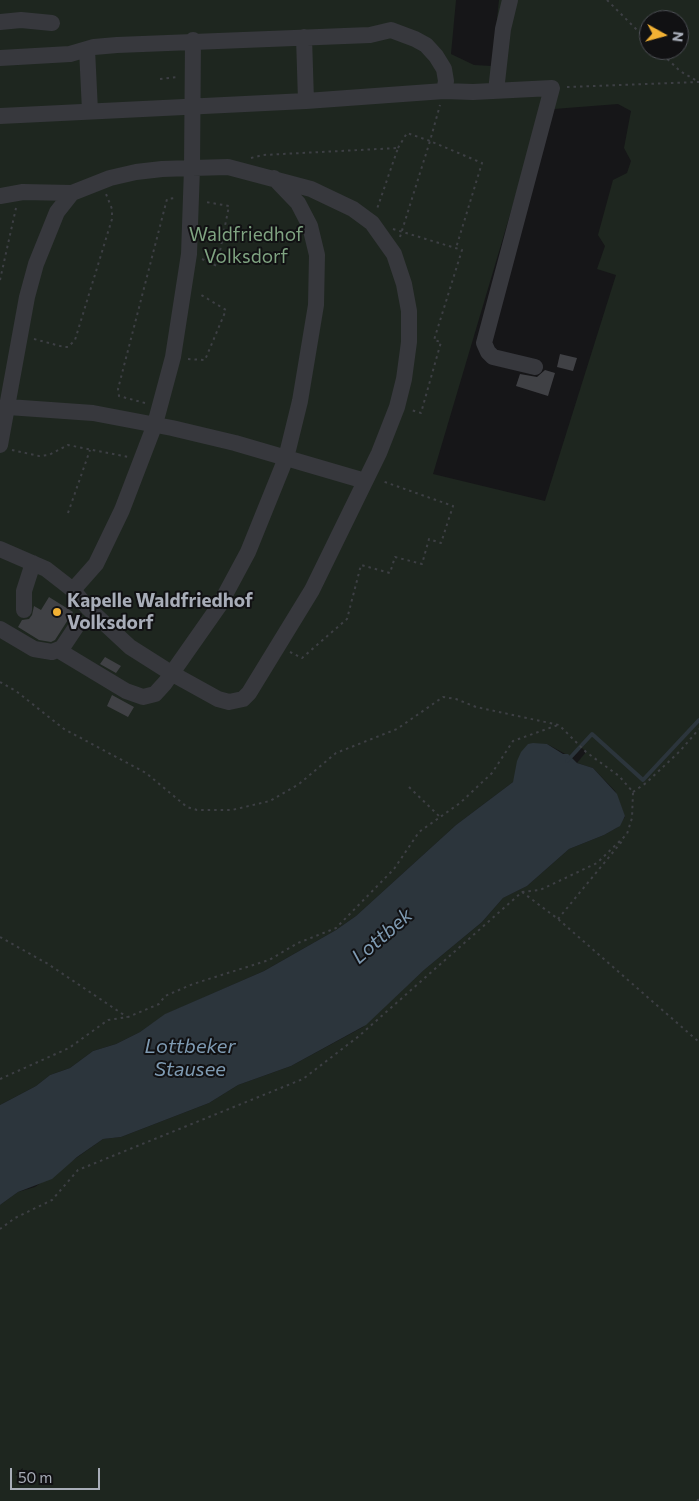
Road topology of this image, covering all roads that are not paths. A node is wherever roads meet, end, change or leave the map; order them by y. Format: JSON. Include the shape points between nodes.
{"nodes":[{"id":1,"x":510,"y":0,"type":"edge"},
{"id":2,"x":0,"y":22,"type":"edge"},
{"id":3,"x":52,"y":23,"type":"dead end"},
{"id":4,"x":304,"y":37,"type":"junction"},
{"id":5,"x":193,"y":40,"type":"junction"},
{"id":6,"x":87,"y":49,"type":"junction"},
{"id":7,"x":0,"y":58,"type":"edge"},
{"id":8,"x":444,"y":91,"type":"junction"},
{"id":9,"x":496,"y":91,"type":"junction"},
{"id":10,"x":306,"y":101,"type":"junction"},
{"id":11,"x":192,"y":106,"type":"junction"},
{"id":12,"x":90,"y":111,"type":"junction"},
{"id":13,"x":0,"y":116,"type":"edge"},
{"id":14,"x":192,"y":168,"type":"junction"},
{"id":15,"x":274,"y":178,"type":"junction"},
{"id":16,"x":72,"y":193,"type":"junction"},
{"id":17,"x":0,"y":196,"type":"edge"},
{"id":18,"x":536,"y":367,"type":"dead end"},
{"id":19,"x":8,"y":407,"type":"junction"},
{"id":20,"x":155,"y":424,"type":"junction"},
{"id":21,"x":5,"y":447,"type":"edge"},
{"id":22,"x":286,"y":458,"type":"junction"},
{"id":23,"x":367,"y":479,"type":"junction"},
{"id":24,"x":0,"y":549,"type":"edge"},
{"id":25,"x":33,"y":563,"type":"junction"},
{"id":26,"x":73,"y":590,"type":"junction"},
{"id":27,"x":24,"y":610,"type":"dead end"},
{"id":28,"x":78,"y":624,"type":"dead end"},
{"id":29,"x":0,"y":629,"type":"edge"},
{"id":30,"x":58,"y":650,"type":"junction"},
{"id":31,"x":171,"y":673,"type":"junction"}],
"edges":[{"from":1,"to":9,"type":"street","via":[[503,29]]},
{"from":2,"to":3,"type":"street"},
{"from":4,"to":5,"type":"street"},
{"from":4,"to":8,"type":"street","via":[[370,35],[391,30],[404,34],[426,45],[436,56],[444,69]]},
{"from":4,"to":10,"type":"street"},
{"from":5,"to":6,"type":"street"},
{"from":5,"to":11,"type":"street"},
{"from":6,"to":7,"type":"street","via":[[70,54]]},
{"from":6,"to":12,"type":"street"},
{"from":8,"to":9,"type":"street"},
{"from":8,"to":10,"type":"street"},
{"from":9,"to":18,"type":"street","via":[[552,88],[484,343],[493,357]]},
{"from":10,"to":11,"type":"street"},
{"from":11,"to":12,"type":"street"},
{"from":11,"to":14,"type":"street"},
{"from":12,"to":13,"type":"street"},
{"from":14,"to":15,"type":"street","via":[[228,167]]},
{"from":14,"to":16,"type":"street","via":[[136,172],[99,181]]},
{"from":14,"to":20,"type":"street","via":[[186,285],[173,357]]},
{"from":15,"to":22,"type":"street","via":[[298,203],[310,226],[317,255],[316,305],[300,401]]},
{"from":15,"to":23,"type":"street","via":[[333,198],[372,223],[394,254],[404,284],[409,311],[404,379],[397,407]]},
{"from":16,"to":17,"type":"street"},
{"from":16,"to":19,"type":"street","via":[[57,212],[45,237],[27,297]]},
{"from":19,"to":20,"type":"street","via":[[93,413]]},
{"from":19,"to":21,"type":"street"},
{"from":20,"to":22,"type":"street"},
{"from":20,"to":26,"type":"street","via":[[143,460],[100,557]]},
{"from":22,"to":23,"type":"street"},
{"from":22,"to":31,"type":"street","via":[[248,552],[218,606]]},
{"from":23,"to":31,"type":"street","via":[[312,590],[250,693],[243,699],[229,702]]},
{"from":24,"to":25,"type":"street"},
{"from":25,"to":26,"type":"street"},
{"from":25,"to":27,"type":"street","via":[[24,591]]},
{"from":26,"to":31,"type":"street","via":[[130,647]]},
{"from":28,"to":30,"type":"street"},
{"from":29,"to":30,"type":"street","via":[[34,649]]},
{"from":30,"to":31,"type":"street","via":[[126,691],[143,697],[159,690]]}]}
